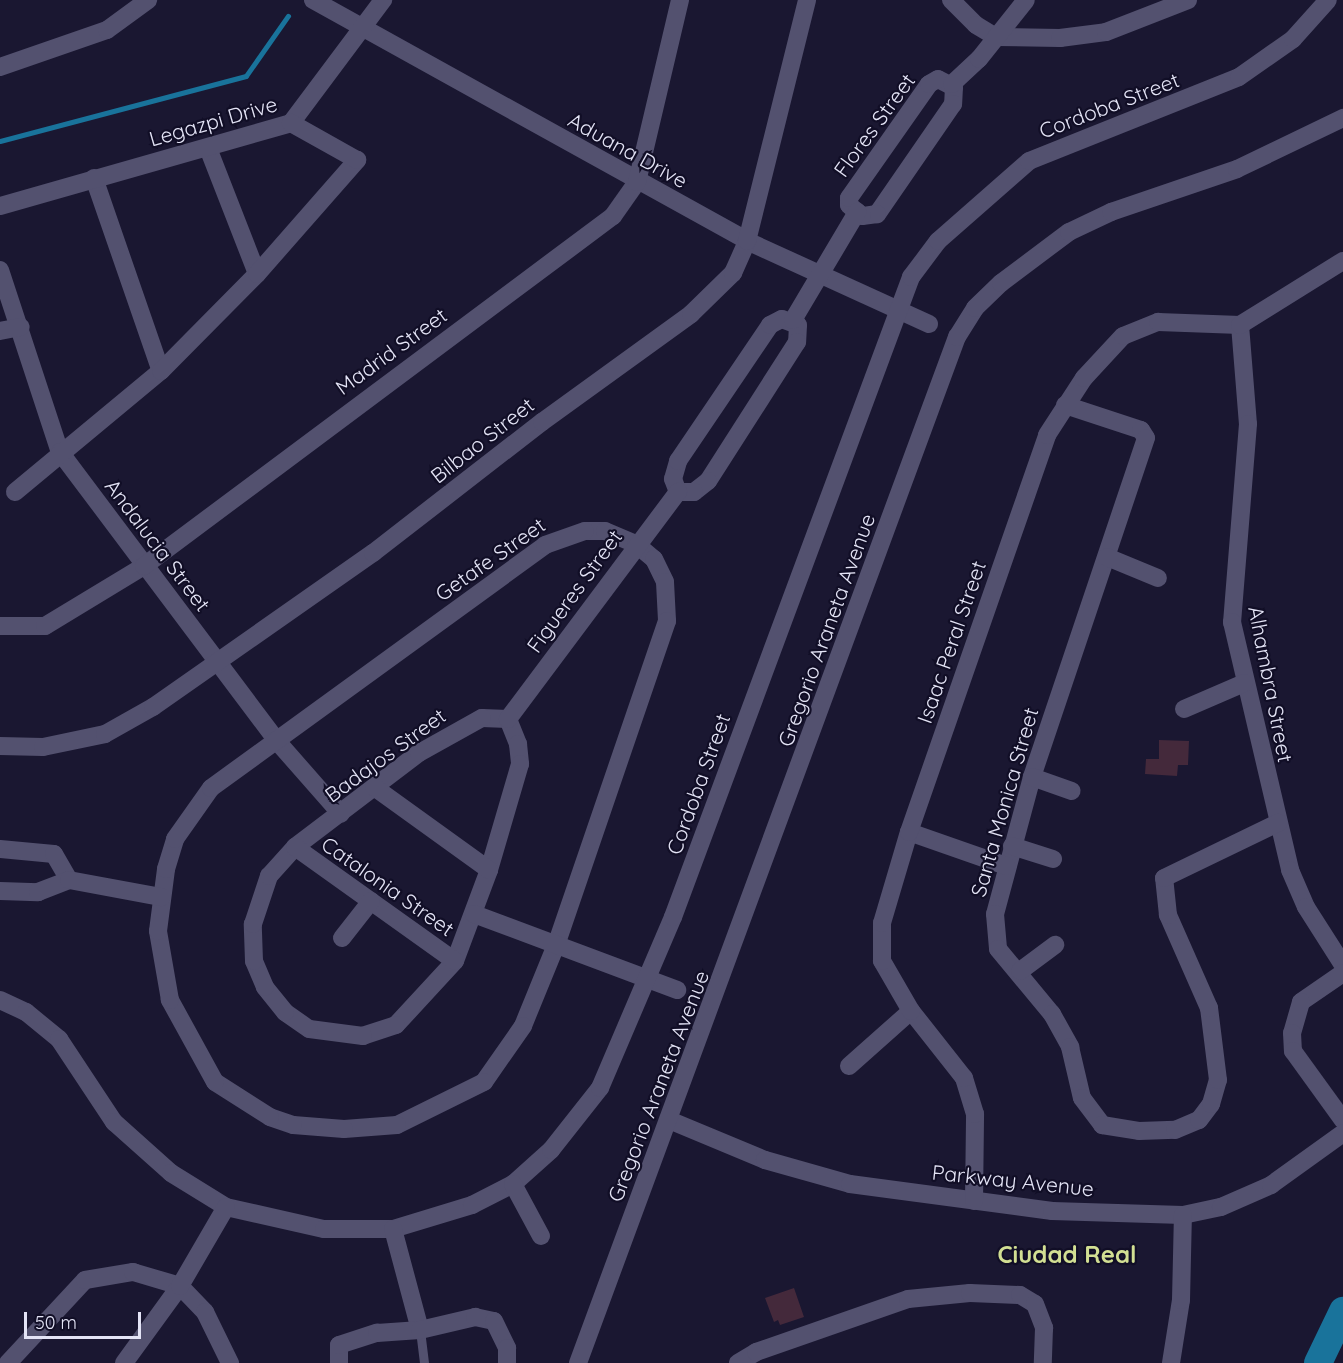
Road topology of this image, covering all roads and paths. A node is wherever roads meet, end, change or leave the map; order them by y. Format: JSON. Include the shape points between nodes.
{"nodes":[{"id":1,"x":148,"y":0,"type":"edge"},
{"id":2,"x":313,"y":0,"type":"edge"},
{"id":3,"x":383,"y":0,"type":"edge"},
{"id":4,"x":680,"y":0,"type":"edge"},
{"id":5,"x":807,"y":0,"type":"edge"},
{"id":6,"x":951,"y":0,"type":"edge"},
{"id":7,"x":1026,"y":0,"type":"edge"},
{"id":8,"x":1188,"y":0,"type":"edge"},
{"id":9,"x":1328,"y":0,"type":"edge"},
{"id":10,"x":364,"y":25,"type":"junction"},
{"id":11,"x":996,"y":37,"type":"junction"},
{"id":12,"x":0,"y":67,"type":"edge"},
{"id":13,"x":952,"y":84,"type":"junction"},
{"id":14,"x":1343,"y":118,"type":"edge"},
{"id":15,"x":291,"y":123,"type":"junction"},
{"id":16,"x":208,"y":148,"type":"junction"},
{"id":17,"x":94,"y":178,"type":"junction"},
{"id":18,"x":637,"y":182,"type":"junction"},
{"id":19,"x":0,"y":206,"type":"edge"},
{"id":20,"x":857,"y":212,"type":"junction"},
{"id":21,"x":747,"y":240,"type":"junction"},
{"id":22,"x":1343,"y":261,"type":"edge"},
{"id":23,"x":0,"y":270,"type":"edge"},
{"id":24,"x":257,"y":274,"type":"junction"},
{"id":25,"x":823,"y":275,"type":"junction"},
{"id":26,"x":896,"y":308,"type":"junction"},
{"id":27,"x":793,"y":320,"type":"junction"},
{"id":28,"x":929,"y":324,"type":"dead end"},
{"id":29,"x":1240,"y":325,"type":"junction"},
{"id":30,"x":21,"y":327,"type":"junction"},
{"id":31,"x":0,"y":331,"type":"edge"},
{"id":32,"x":161,"y":371,"type":"junction"},
{"id":33,"x":1065,"y":405,"type":"junction"},
{"id":34,"x":60,"y":452,"type":"junction"},
{"id":35,"x":15,"y":492,"type":"dead end"},
{"id":36,"x":678,"y":492,"type":"junction"},
{"id":37,"x":636,"y":544,"type":"junction"},
{"id":38,"x":1107,"y":557,"type":"junction"},
{"id":39,"x":144,"y":566,"type":"junction"},
{"id":40,"x":1158,"y":578,"type":"dead end"},
{"id":41,"x":0,"y":626,"type":"edge"},
{"id":42,"x":218,"y":659,"type":"junction"},
{"id":43,"x":1244,"y":683,"type":"junction"},
{"id":44,"x":1184,"y":709,"type":"dead end"},
{"id":45,"x":508,"y":719,"type":"junction"},
{"id":46,"x":276,"y":740,"type":"junction"},
{"id":47,"x":0,"y":746,"type":"edge"},
{"id":48,"x":1032,"y":777,"type":"junction"},
{"id":49,"x":374,"y":787,"type":"junction"},
{"id":50,"x":1072,"y":791,"type":"dead end"},
{"id":51,"x":341,"y":814,"type":"junction"},
{"id":52,"x":1278,"y":823,"type":"junction"},
{"id":53,"x":909,"y":832,"type":"junction"},
{"id":54,"x":1012,"y":846,"type":"junction"},
{"id":55,"x":296,"y":847,"type":"junction"},
{"id":56,"x":0,"y":849,"type":"edge"},
{"id":57,"x":1053,"y":859,"type":"dead end"},
{"id":58,"x":1006,"y":866,"type":"junction"},
{"id":59,"x":489,"y":870,"type":"junction"},
{"id":60,"x":69,"y":880,"type":"junction"},
{"id":61,"x":0,"y":891,"type":"edge"},
{"id":62,"x":161,"y":897,"type":"junction"},
{"id":63,"x":371,"y":901,"type":"junction"},
{"id":64,"x":474,"y":914,"type":"junction"},
{"id":65,"x":342,"y":938,"type":"dead end"},
{"id":66,"x":556,"y":945,"type":"junction"},
{"id":67,"x":1055,"y":945,"type":"dead end"},
{"id":68,"x":455,"y":961,"type":"junction"},
{"id":69,"x":1343,"y":965,"type":"edge"},
{"id":70,"x":1020,"y":971,"type":"junction"},
{"id":71,"x":1343,"y":973,"type":"edge"},
{"id":72,"x":648,"y":980,"type":"junction"},
{"id":73,"x":677,"y":990,"type":"dead end"},
{"id":74,"x":0,"y":1000,"type":"edge"},
{"id":75,"x":911,"y":1011,"type":"junction"},
{"id":76,"x":849,"y":1066,"type":"dead end"},
{"id":77,"x":669,"y":1120,"type":"junction"},
{"id":78,"x":1343,"y":1120,"type":"edge"},
{"id":79,"x":1343,"y":1133,"type":"edge"},
{"id":80,"x":513,"y":1184,"type":"junction"},
{"id":81,"x":974,"y":1201,"type":"junction"},
{"id":82,"x":225,"y":1207,"type":"junction"},
{"id":83,"x":1183,"y":1215,"type":"junction"},
{"id":84,"x":393,"y":1229,"type":"junction"},
{"id":85,"x":541,"y":1236,"type":"dead end"},
{"id":86,"x":180,"y":1286,"type":"junction"},
{"id":87,"x":420,"y":1330,"type":"junction"},
{"id":88,"x":8,"y":1363,"type":"edge"},
{"id":89,"x":124,"y":1363,"type":"edge"},
{"id":90,"x":230,"y":1363,"type":"edge"},
{"id":91,"x":339,"y":1363,"type":"edge"},
{"id":92,"x":424,"y":1363,"type":"edge"},
{"id":93,"x":507,"y":1363,"type":"edge"},
{"id":94,"x":578,"y":1363,"type":"edge"},
{"id":95,"x":738,"y":1363,"type":"edge"},
{"id":96,"x":1043,"y":1363,"type":"edge"},
{"id":97,"x":1171,"y":1363,"type":"edge"}],
"edges":[{"from":1,"to":12,"type":"street","via":[[107,30]]},
{"from":2,"to":10,"type":"street","name":"Aduana Drive"},
{"from":3,"to":10,"type":"street","name":"Legazpi Drive"},
{"from":4,"to":18,"type":"street","name":"Madrid Street"},
{"from":5,"to":21,"type":"street","name":"Bilbao Street"},
{"from":6,"to":11,"type":"street","via":[[976,25]]},
{"from":7,"to":11,"type":"street"},
{"from":8,"to":11,"type":"street","via":[[1106,32],[1060,38]]},
{"from":9,"to":26,"type":"street","name":"Cordoba Street","via":[[1293,39],[1239,77],[1029,161],[938,241],[911,277]]},
{"from":10,"to":15,"type":"street","name":"Legazpi Drive"},
{"from":10,"to":18,"type":"street","name":"Aduana Drive"},
{"from":11,"to":13,"type":"street"},
{"from":13,"to":20,"type":"street","name":"Flores Street","via":[[953,104],[877,214],[867,218]]},
{"from":13,"to":20,"type":"street","name":"Flores Street","via":[[938,79],[929,84],[849,198]]},
{"from":14,"to":77,"type":"street","name":"Gregorio Araneta Avenue","via":[[1237,169],[1111,212],[1069,232],[1033,255],[975,308],[957,337]]},
{"from":15,"to":16,"type":"street","name":"Legazpi Drive"},
{"from":15,"to":24,"type":"street","via":[[357,160]]},
{"from":16,"to":17,"type":"street","name":"Legazpi Drive"},
{"from":16,"to":24,"type":"street"},
{"from":17,"to":19,"type":"street","name":"Legazpi Drive"},
{"from":17,"to":32,"type":"street"},
{"from":18,"to":21,"type":"street","name":"Aduana Drive"},
{"from":18,"to":39,"type":"street","name":"Madrid Street","via":[[613,216]]},
{"from":20,"to":25,"type":"street","name":"Flores Street"},
{"from":21,"to":25,"type":"street","name":"Aduana Drive"},
{"from":21,"to":42,"type":"street","name":"Bilbao Street","via":[[733,273],[691,314],[373,553]]},
{"from":22,"to":29,"type":"street"},
{"from":23,"to":30,"type":"street","name":"Andalucia Street"},
{"from":24,"to":32,"type":"street"},
{"from":25,"to":26,"type":"street","name":"Aduana Drive"},
{"from":25,"to":27,"type":"street"},
{"from":26,"to":28,"type":"street","name":"Aduana Drive"},
{"from":26,"to":72,"type":"street","name":"Cordoba Street"},
{"from":27,"to":36,"type":"street","via":[[782,319],[770,325],[678,461],[673,479]]},
{"from":27,"to":36,"type":"street","via":[[800,330],[797,342],[708,481],[694,492]]},
{"from":29,"to":33,"type":"street","name":"Isaac Peral Street","via":[[1158,322],[1123,336]]},
{"from":29,"to":43,"type":"street","name":"Alhambra Street","via":[[1248,424],[1230,607]]},
{"from":30,"to":31,"type":"street"},
{"from":30,"to":34,"type":"street","name":"Andalucia Street"},
{"from":32,"to":34,"type":"street"},
{"from":33,"to":38,"type":"street","name":"Santa Monica Street","via":[[1141,430],[1146,438]]},
{"from":33,"to":53,"type":"street","name":"Isaac Peral Street","via":[[1047,435]]},
{"from":34,"to":35,"type":"street"},
{"from":34,"to":39,"type":"street","name":"Andalucia Street"},
{"from":36,"to":37,"type":"street","name":"Figueres Street"},
{"from":37,"to":45,"type":"street","name":"Figueres Street"},
{"from":37,"to":46,"type":"street","name":"Getafe Street","via":[[605,531],[563,535]]},
{"from":37,"to":66,"type":"street","name":"Getafe Street","via":[[654,559],[665,582],[667,621]]},
{"from":38,"to":40,"type":"street"},
{"from":38,"to":48,"type":"street","name":"Santa Monica Street"},
{"from":39,"to":41,"type":"street","name":"Madrid Street","via":[[45,626]]},
{"from":39,"to":42,"type":"street","name":"Andalucia Street"},
{"from":42,"to":46,"type":"street","name":"Andalucia Street"},
{"from":42,"to":47,"type":"street","name":"Bilbao Street","via":[[153,707],[105,734],[43,747]]},
{"from":43,"to":44,"type":"street"},
{"from":43,"to":52,"type":"street","name":"Alhambra Street"},
{"from":45,"to":49,"type":"street","name":"Badajos Street","via":[[482,718],[467,724]]},
{"from":45,"to":59,"type":"street","name":"Badajos Street","via":[[520,764]]},
{"from":46,"to":51,"type":"street","name":"Andalucia Street"},
{"from":46,"to":62,"type":"street","name":"Getafe Street","via":[[211,788],[193,808],[175,839]]},
{"from":48,"to":50,"type":"street"},
{"from":48,"to":54,"type":"street","name":"Santa Monica Street"},
{"from":49,"to":51,"type":"street","name":"Badajos Street"},
{"from":49,"to":59,"type":"street"},
{"from":51,"to":55,"type":"street","name":"Badajos Street"},
{"from":52,"to":69,"type":"street","name":"Alhambra Street","via":[[1306,907]]},
{"from":52,"to":70,"type":"street","name":"Santa Monica Street","via":[[1164,878],[1163,901],[1209,1008],[1215,1042],[1218,1080],[1211,1104],[1199,1120],[1175,1130],[1138,1131],[1102,1125],[1082,1098],[1070,1047],[1057,1021]]},
{"from":53,"to":58,"type":"street"},
{"from":53,"to":75,"type":"street","name":"Isaac Peral Street","via":[[882,923],[882,961]]},
{"from":54,"to":57,"type":"street"},
{"from":54,"to":58,"type":"street","name":"Santa Monica Street"},
{"from":55,"to":63,"type":"street","name":"Catalonia Street"},
{"from":55,"to":68,"type":"street","name":"Badajos Street","via":[[269,876],[253,924],[254,961],[265,987],[285,1012],[309,1029],[363,1036],[396,1025]]},
{"from":56,"to":60,"type":"street","via":[[54,854]]},
{"from":58,"to":70,"type":"street","name":"Santa Monica Street","via":[[995,914],[996,934],[999,949]]},
{"from":59,"to":64,"type":"street","name":"Badajos Street"},
{"from":60,"to":61,"type":"street","via":[[38,892]]},
{"from":60,"to":62,"type":"street"},
{"from":62,"to":66,"type":"street","name":"Getafe Street","via":[[160,964],[189,1040],[215,1082],[292,1125],[344,1129],[397,1125],[484,1082],[523,1026]]},
{"from":63,"to":65,"type":"street"},
{"from":63,"to":68,"type":"street","name":"Catalonia Street"},
{"from":64,"to":66,"type":"street"},
{"from":64,"to":68,"type":"street","name":"Badajos Street"},
{"from":66,"to":72,"type":"street"},
{"from":67,"to":70,"type":"street"},
{"from":71,"to":78,"type":"street","via":[[1301,1002],[1292,1033],[1293,1051]]},
{"from":72,"to":73,"type":"street"},
{"from":72,"to":80,"type":"street","name":"Cordoba Street","via":[[600,1088],[551,1150]]},
{"from":74,"to":82,"type":"street","name":"Cordoba Street","via":[[26,1012],[59,1039],[114,1122],[171,1173]]},
{"from":75,"to":76,"type":"street"},
{"from":75,"to":81,"type":"street","name":"Isaac Peral Street","via":[[964,1078],[975,1114]]},
{"from":77,"to":81,"type":"street","name":"Parkway Avenue","via":[[803,1173]]},
{"from":77,"to":94,"type":"street","name":"Gregorio Araneta Avenue"},
{"from":79,"to":83,"type":"street","name":"Parkway Avenue","via":[[1271,1185],[1221,1207]]},
{"from":80,"to":84,"type":"street","name":"Cordoba Street","via":[[472,1205]]},
{"from":80,"to":85,"type":"street"},
{"from":81,"to":83,"type":"street","name":"Parkway Avenue","via":[[1052,1211]]},
{"from":82,"to":84,"type":"street","name":"Cordoba Street","via":[[324,1229]]},
{"from":82,"to":86,"type":"street"},
{"from":83,"to":97,"type":"street","via":[[1181,1300]]},
{"from":84,"to":87,"type":"street"},
{"from":86,"to":88,"type":"street","via":[[133,1272],[85,1280]]},
{"from":86,"to":89,"type":"street"},
{"from":86,"to":90,"type":"street","via":[[205,1312]]},
{"from":87,"to":91,"type":"street","via":[[377,1333],[339,1345]]},
{"from":87,"to":92,"type":"lane"},
{"from":87,"to":93,"type":"street","via":[[475,1317],[494,1321],[507,1348]]},
{"from":95,"to":96,"type":"street","via":[[756,1352],[908,1299],[970,1293],[1020,1295],[1035,1304],[1044,1328]]}]}
